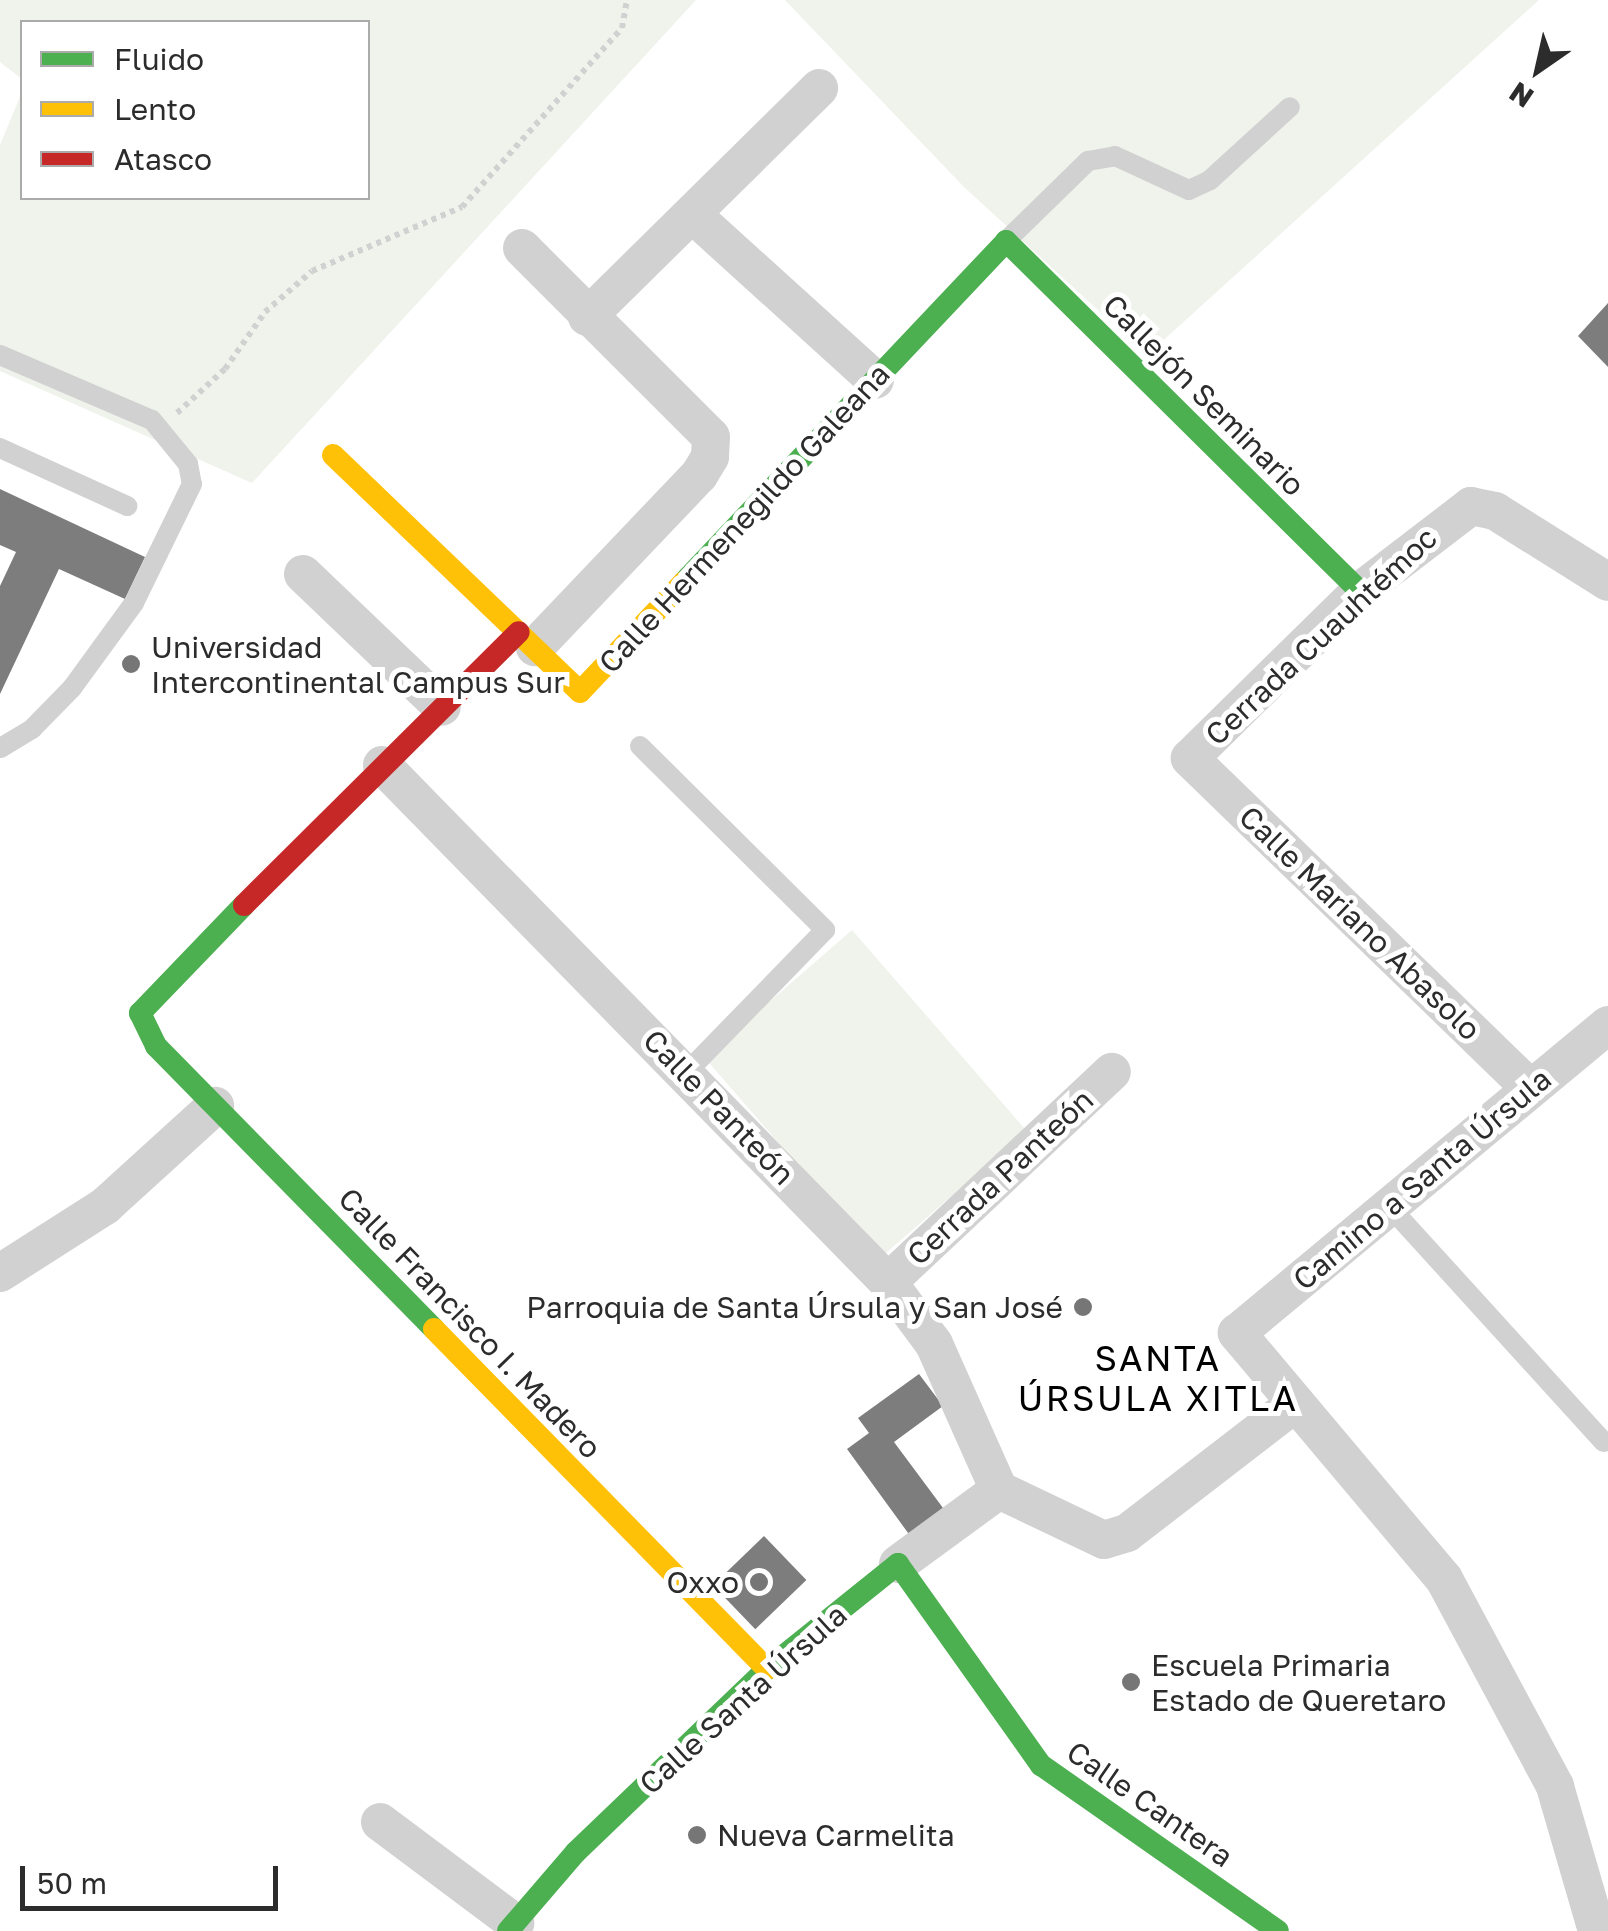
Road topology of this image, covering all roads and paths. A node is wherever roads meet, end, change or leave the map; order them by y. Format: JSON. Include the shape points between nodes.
{"nodes":[{"id":1,"x":627,"y":0,"type":"edge"},
{"id":2,"x":819,"y":88,"type":"dead end"},
{"id":3,"x":1290,"y":107,"type":"dead end"},
{"id":4,"x":692,"y":214,"type":"junction"},
{"id":5,"x":1006,"y":241,"type":"junction"},
{"id":6,"x":522,"y":248,"type":"dead end"},
{"id":7,"x":586,"y":316,"type":"junction"},
{"id":8,"x":0,"y":355,"type":"edge"},
{"id":9,"x":876,"y":380,"type":"junction"},
{"id":10,"x":152,"y":420,"type":"junction"},
{"id":11,"x":0,"y":448,"type":"edge"},
{"id":12,"x":333,"y":455,"type":"dead end"},
{"id":13,"x":127,"y":506,"type":"dead end"},
{"id":14,"x":303,"y":574,"type":"dead end"},
{"id":15,"x":1608,"y":582,"type":"edge"},
{"id":16,"x":1360,"y":591,"type":"junction"},
{"id":17,"x":527,"y":640,"type":"junction"},
{"id":18,"x":442,"y":707,"type":"junction"},
{"id":19,"x":640,"y":746,"type":"dead end"},
{"id":20,"x":0,"y":748,"type":"edge"},
{"id":21,"x":1190,"y":758,"type":"joint"},
{"id":22,"x":382,"y":764,"type":"junction"},
{"id":23,"x":1608,"y":1025,"type":"edge"},
{"id":24,"x":687,"y":1072,"type":"junction"},
{"id":25,"x":1112,"y":1072,"type":"dead end"},
{"id":26,"x":1530,"y":1088,"type":"junction"},
{"id":27,"x":215,"y":1106,"type":"junction"},
{"id":28,"x":1389,"y":1206,"type":"junction"},
{"id":29,"x":0,"y":1273,"type":"edge"},
{"id":30,"x":888,"y":1282,"type":"junction"},
{"id":31,"x":1296,"y":1403,"type":"junction"},
{"id":32,"x":1604,"y":1442,"type":"dead end"},
{"id":33,"x":999,"y":1490,"type":"junction"},
{"id":34,"x":898,"y":1564,"type":"junction"},
{"id":35,"x":767,"y":1669,"type":"junction"},
{"id":36,"x":380,"y":1822,"type":"dead end"},
{"id":37,"x":511,"y":1927,"type":"edge"},
{"id":38,"x":1278,"y":1931,"type":"edge"},
{"id":39,"x":1597,"y":1931,"type":"edge"}],
"edges":[{"from":1,"to":10,"type":"path","via":[[622,28],[462,207],[312,271],[265,312],[184,410]]},
{"from":2,"to":4,"type":"street"},
{"from":3,"to":5,"type":"lane","via":[[1210,180],[1189,190],[1114,156],[1088,160]]},
{"from":4,"to":7,"type":"street"},
{"from":4,"to":9,"type":"street"},
{"from":5,"to":9,"type":"street","name":"Calle Hermenegildo Galeana"},
{"from":5,"to":16,"type":"street","name":"Callejón Seminario"},
{"from":6,"to":7,"type":"street"},
{"from":7,"to":17,"type":"street","via":[[711,438],[710,457]]},
{"from":8,"to":10,"type":"lane"},
{"from":9,"to":17,"type":"street","name":"Calle Hermenegildo Galeana","via":[[580,692]]},
{"from":10,"to":20,"type":"lane","via":[[188,464],[192,484],[134,603],[72,688],[32,729]]},
{"from":11,"to":13,"type":"lane"},
{"from":12,"to":17,"type":"street"},
{"from":14,"to":18,"type":"street"},
{"from":15,"to":16,"type":"street","name":"Cerrada Cuauhtémoc","via":[[1496,510],[1470,506]]},
{"from":16,"to":21,"type":"street","name":"Cerrada Cuauhtémoc"},
{"from":17,"to":18,"type":"street"},
{"from":18,"to":22,"type":"street"},
{"from":19,"to":24,"type":"lane","via":[[825,930]]},
{"from":21,"to":26,"type":"street","name":"Calle Mariano Abasolo"},
{"from":22,"to":24,"type":"street","name":"Calle Panteón"},
{"from":22,"to":27,"type":"street","name":"Calle Francisco I. Madero","via":[[140,1012],[156,1046]]},
{"from":23,"to":26,"type":"street","name":"Camino a Santa Úrsula"},
{"from":24,"to":30,"type":"street","name":"Calle Panteón"},
{"from":25,"to":30,"type":"street","name":"Cerrada Panteón"},
{"from":26,"to":28,"type":"street","name":"Camino a Santa Úrsula"},
{"from":27,"to":29,"type":"street","via":[[105,1206]]},
{"from":27,"to":35,"type":"street","name":"Calle Francisco I. Madero"},
{"from":28,"to":31,"type":"street","name":"Camino a Santa Úrsula","via":[[1237,1333]]},
{"from":28,"to":32,"type":"lane"},
{"from":30,"to":33,"type":"street","name":"Calle Panteón","via":[[934,1344]]},
{"from":31,"to":33,"type":"street","via":[[1128,1533],[1104,1540]]},
{"from":31,"to":39,"type":"street","via":[[1444,1579],[1555,1786]]},
{"from":33,"to":34,"type":"street","name":"Calle Santa Úrsula"},
{"from":34,"to":35,"type":"street","name":"Calle Santa Úrsula"},
{"from":34,"to":38,"type":"street","name":"Calle Cantera","via":[[1041,1765]]},
{"from":35,"to":37,"type":"street","name":"Calle Santa Úrsula","via":[[576,1852]]},
{"from":36,"to":37,"type":"street"}]}
